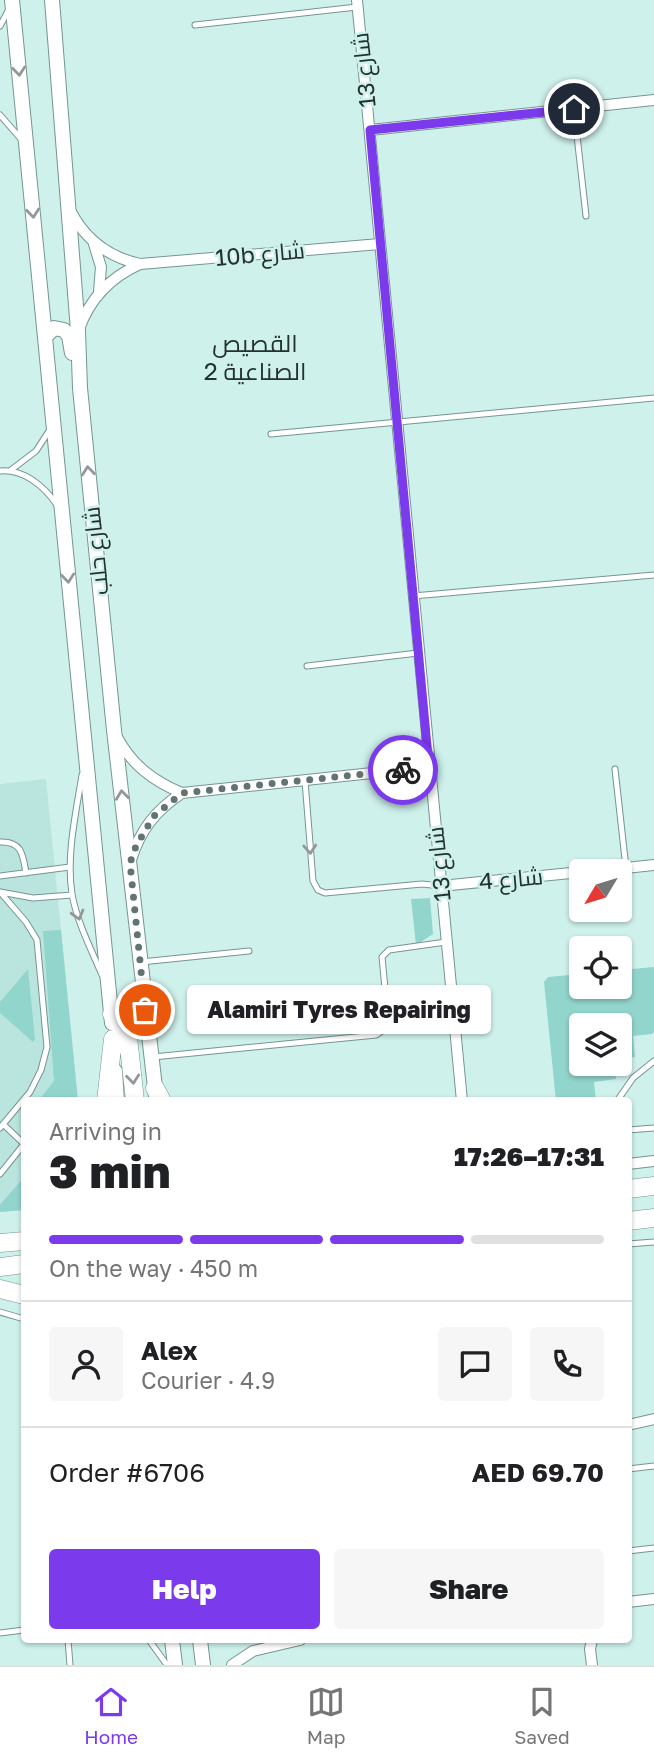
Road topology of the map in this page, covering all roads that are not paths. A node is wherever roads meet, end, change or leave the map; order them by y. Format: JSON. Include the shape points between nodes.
{"nodes":[{"id":1,"x":52,"y":0,"type":"edge"},
{"id":2,"x":12,"y":1,"type":"edge"},
{"id":3,"x":357,"y":3,"type":"edge"},
{"id":4,"x":195,"y":25,"type":"dead end"},
{"id":5,"x":0,"y":26,"type":"edge"},
{"id":6,"x":654,"y":100,"type":"edge"},
{"id":7,"x":574,"y":109,"type":"junction"},
{"id":8,"x":0,"y":116,"type":"edge"},
{"id":9,"x":370,"y":130,"type":"junction"},
{"id":10,"x":26,"y":145,"type":"junction"},
{"id":11,"x":69,"y":209,"type":"junction"},
{"id":12,"x":586,"y":216,"type":"dead end"},
{"id":13,"x":94,"y":243,"type":"junction"},
{"id":14,"x":380,"y":244,"type":"junction"},
{"id":15,"x":140,"y":264,"type":"junction"},
{"id":16,"x":99,"y":292,"type":"junction"},
{"id":17,"x":78,"y":331,"type":"junction"},
{"id":18,"x":46,"y":336,"type":"junction"},
{"id":19,"x":80,"y":388,"type":"junction"},
{"id":20,"x":654,"y":398,"type":"edge"},
{"id":21,"x":396,"y":422,"type":"junction"},
{"id":22,"x":52,"y":425,"type":"junction"},
{"id":23,"x":271,"y":435,"type":"dead end"},
{"id":24,"x":11,"y":470,"type":"junction"},
{"id":25,"x":0,"y":471,"type":"edge"},
{"id":26,"x":61,"y":510,"type":"junction"},
{"id":27,"x":654,"y":575,"type":"edge"},
{"id":28,"x":413,"y":597,"type":"junction"},
{"id":29,"x":418,"y":653,"type":"junction"},
{"id":30,"x":307,"y":666,"type":"dead end"},
{"id":31,"x":114,"y":730,"type":"junction"},
{"id":32,"x":87,"y":751,"type":"junction"},
{"id":33,"x":429,"y":768,"type":"junction"},
{"id":34,"x":615,"y":769,"type":"dead end"},
{"id":35,"x":305,"y":781,"type":"junction"},
{"id":36,"x":182,"y":793,"type":"junction"},
{"id":37,"x":0,"y":842,"type":"edge"},
{"id":38,"x":625,"y":859,"type":"edge"},
{"id":39,"x":130,"y":863,"type":"junction"},
{"id":40,"x":654,"y":865,"type":"edge"},
{"id":41,"x":70,"y":867,"type":"junction"},
{"id":42,"x":632,"y":867,"type":"edge"},
{"id":43,"x":26,"y":873,"type":"junction"},
{"id":44,"x":569,"y":873,"type":"edge"},
{"id":45,"x":0,"y":876,"type":"edge"},
{"id":46,"x":441,"y":886,"type":"junction"},
{"id":47,"x":0,"y":892,"type":"edge"},
{"id":48,"x":72,"y":895,"type":"junction"},
{"id":49,"x":446,"y":942,"type":"junction"},
{"id":50,"x":249,"y":951,"type":"dead end"},
{"id":51,"x":141,"y":962,"type":"junction"},
{"id":52,"x":110,"y":994,"type":"junction"},
{"id":53,"x":112,"y":1013,"type":"junction"},
{"id":54,"x":113,"y":1040,"type":"junction"},
{"id":55,"x":150,"y":1057,"type":"junction"},
{"id":56,"x":654,"y":1061,"type":"edge"},
{"id":57,"x":24,"y":1097,"type":"edge"},
{"id":58,"x":106,"y":1097,"type":"edge"},
{"id":59,"x":117,"y":1097,"type":"edge"},
{"id":60,"x":135,"y":1097,"type":"edge"},
{"id":61,"x":158,"y":1097,"type":"edge"},
{"id":62,"x":462,"y":1097,"type":"edge"},
{"id":63,"x":620,"y":1097,"type":"edge"},
{"id":64,"x":21,"y":1101,"type":"edge"},
{"id":65,"x":2,"y":1126,"type":"edge"},
{"id":66,"x":654,"y":1128,"type":"edge"},
{"id":67,"x":632,"y":1130,"type":"edge"},
{"id":68,"x":21,"y":1142,"type":"edge"},
{"id":69,"x":21,"y":1148,"type":"edge"},
{"id":70,"x":654,"y":1161,"type":"edge"},
{"id":71,"x":632,"y":1164,"type":"edge"},
{"id":72,"x":0,"y":1174,"type":"edge"},
{"id":73,"x":654,"y":1186,"type":"edge"},
{"id":74,"x":632,"y":1189,"type":"edge"},
{"id":75,"x":654,"y":1218,"type":"edge"},
{"id":76,"x":632,"y":1221,"type":"edge"},
{"id":77,"x":654,"y":1242,"type":"edge"},
{"id":78,"x":632,"y":1244,"type":"edge"},
{"id":79,"x":21,"y":1264,"type":"edge"},
{"id":80,"x":0,"y":1267,"type":"edge"},
{"id":81,"x":21,"y":1282,"type":"edge"},
{"id":82,"x":0,"y":1286,"type":"edge"},
{"id":83,"x":21,"y":1294,"type":"edge"},
{"id":84,"x":0,"y":1312,"type":"edge"},
{"id":85,"x":21,"y":1318,"type":"edge"},
{"id":86,"x":654,"y":1419,"type":"edge"},
{"id":87,"x":632,"y":1424,"type":"edge"},
{"id":88,"x":632,"y":1425,"type":"edge"},
{"id":89,"x":654,"y":1426,"type":"edge"},
{"id":90,"x":654,"y":1466,"type":"edge"},
{"id":91,"x":632,"y":1469,"type":"edge"},
{"id":92,"x":654,"y":1548,"type":"edge"},
{"id":93,"x":632,"y":1551,"type":"edge"},
{"id":94,"x":654,"y":1599,"type":"edge"},
{"id":95,"x":632,"y":1602,"type":"edge"},
{"id":96,"x":21,"y":1630,"type":"edge"},
{"id":97,"x":0,"y":1633,"type":"edge"},
{"id":98,"x":68,"y":1643,"type":"edge"},
{"id":99,"x":151,"y":1643,"type":"edge"},
{"id":100,"x":172,"y":1643,"type":"edge"},
{"id":101,"x":200,"y":1643,"type":"edge"},
{"id":102,"x":275,"y":1643,"type":"edge"},
{"id":103,"x":589,"y":1643,"type":"edge"},
{"id":104,"x":70,"y":1665,"type":"edge"},
{"id":105,"x":167,"y":1665,"type":"edge"},
{"id":106,"x":175,"y":1665,"type":"edge"},
{"id":107,"x":203,"y":1665,"type":"edge"},
{"id":108,"x":232,"y":1665,"type":"edge"},
{"id":109,"x":592,"y":1665,"type":"edge"}],
"edges":[{"from":1,"to":11,"type":"street","name":"شارع حلب"},
{"from":2,"to":5,"type":"lane"},
{"from":2,"to":10,"type":"street","name":"شارع حلب","one_way":true},
{"from":3,"to":4,"type":"lane"},
{"from":3,"to":9,"type":"street","name":"شارع 13"},
{"from":6,"to":7,"type":"street"},
{"from":7,"to":9,"type":"street"},
{"from":7,"to":12,"type":"lane"},
{"from":8,"to":10,"type":"lane"},
{"from":9,"to":14,"type":"street","name":"شارع 13"},
{"from":10,"to":18,"type":"street","name":"شارع حلب","one_way":true},
{"from":11,"to":13,"type":"street","name":"10b شارع"},
{"from":11,"to":17,"type":"street","name":"شارع حلب"},
{"from":13,"to":15,"type":"street","name":"10b شارع","via":[[116,257]]},
{"from":13,"to":16,"type":"street","via":[[102,267]]},
{"from":14,"to":15,"type":"street","name":"10b شارع"},
{"from":14,"to":21,"type":"street","name":"شارع 13"},
{"from":15,"to":16,"type":"street","name":"10b شارع"},
{"from":16,"to":17,"type":"street","name":"10b شارع"},
{"from":17,"to":19,"type":"street","name":"شارع حلب"},
{"from":18,"to":19,"type":"street","via":[[57,327],[67,332]]},
{"from":18,"to":22,"type":"street","name":"شارع حلب"},
{"from":31,"to":19,"type":"street","name":"شارع حلب","one_way":true},
{"from":20,"to":21,"type":"lane"},
{"from":21,"to":23,"type":"lane"},
{"from":21,"to":28,"type":"street","name":"شارع 13"},
{"from":22,"to":24,"type":"lane","via":[[36,451]]},
{"from":22,"to":26,"type":"street","name":"شارع حلب"},
{"from":24,"to":25,"type":"lane"},
{"from":24,"to":26,"type":"lane","via":[[40,486]]},
{"from":26,"to":32,"type":"street","name":"شارع حلب","one_way":true},
{"from":27,"to":28,"type":"lane"},
{"from":28,"to":29,"type":"street","name":"شارع 13"},
{"from":29,"to":30,"type":"lane"},
{"from":29,"to":33,"type":"street","name":"شارع 13"},
{"from":31,"to":36,"type":"street","via":[[134,762],[156,781]]},
{"from":39,"to":31,"type":"street","name":"شارع حلب","one_way":true},
{"from":32,"to":41,"type":"lane"},
{"from":32,"to":52,"type":"street","name":"شارع حلب"},
{"from":33,"to":35,"type":"street"},
{"from":33,"to":46,"type":"street","name":"شارع 13"},
{"from":34,"to":38,"type":"lane"},
{"from":35,"to":36,"type":"street"},
{"from":35,"to":46,"type":"lane","one_way":true,"via":[[313,881],[318,890]]},
{"from":36,"to":39,"type":"street","via":[[154,816]]},
{"from":37,"to":43,"type":"lane","via":[[18,846]]},
{"from":39,"to":51,"type":"street","name":"شارع حلب"},
{"from":40,"to":42,"type":"street"},
{"from":41,"to":43,"type":"lane"},
{"from":41,"to":48,"type":"lane"},
{"from":43,"to":45,"type":"lane"},
{"from":44,"to":46,"type":"street","name":"شارع 4"},
{"from":46,"to":49,"type":"street","name":"شارع 13"},
{"from":47,"to":48,"type":"lane","via":[[33,898]]},
{"from":47,"to":57,"type":"lane","via":[[37,940],[47,1047],[36,1082]]},
{"from":48,"to":52,"type":"lane","one_way":true},
{"from":49,"to":55,"type":"lane","via":[[384,953],[387,1020],[385,1029],[376,1035]]},
{"from":49,"to":62,"type":"street","name":"شارع 13"},
{"from":50,"to":51,"type":"lane"},
{"from":51,"to":55,"type":"street","name":"شارع حلب"},
{"from":52,"to":53,"type":"street","name":"شارع حلب"},
{"from":53,"to":54,"type":"street","name":"شارع حلب"},
{"from":53,"to":60,"type":"main road","one_way":true,"via":[[128,1037]]},
{"from":54,"to":58,"type":"main road"},
{"from":54,"to":59,"type":"street","name":"شارع حلب"},
{"from":55,"to":61,"type":"street","name":"شارع حلب"},
{"from":56,"to":63,"type":"lane","via":[[633,1078]]},
{"from":64,"to":65,"type":"lane"},
{"from":65,"to":68,"type":"lane"},
{"from":66,"to":67,"type":"lane"},
{"from":69,"to":72,"type":"lane"},
{"from":70,"to":71,"type":"street"},
{"from":73,"to":74,"type":"main road"},
{"from":75,"to":76,"type":"main road"},
{"from":77,"to":78,"type":"lane"},
{"from":79,"to":80,"type":"main road"},
{"from":81,"to":82,"type":"main road"},
{"from":82,"to":83,"type":"main road"},
{"from":84,"to":85,"type":"lane"},
{"from":86,"to":87,"type":"street"},
{"from":88,"to":89,"type":"street"},
{"from":90,"to":91,"type":"lane"},
{"from":92,"to":93,"type":"lane"},
{"from":94,"to":95,"type":"street"},
{"from":96,"to":97,"type":"lane"},
{"from":98,"to":104,"type":"lane"},
{"from":99,"to":105,"type":"lane"},
{"from":100,"to":106,"type":"street"},
{"from":101,"to":107,"type":"street"},
{"from":102,"to":108,"type":"street"},
{"from":103,"to":109,"type":"street"}]}
